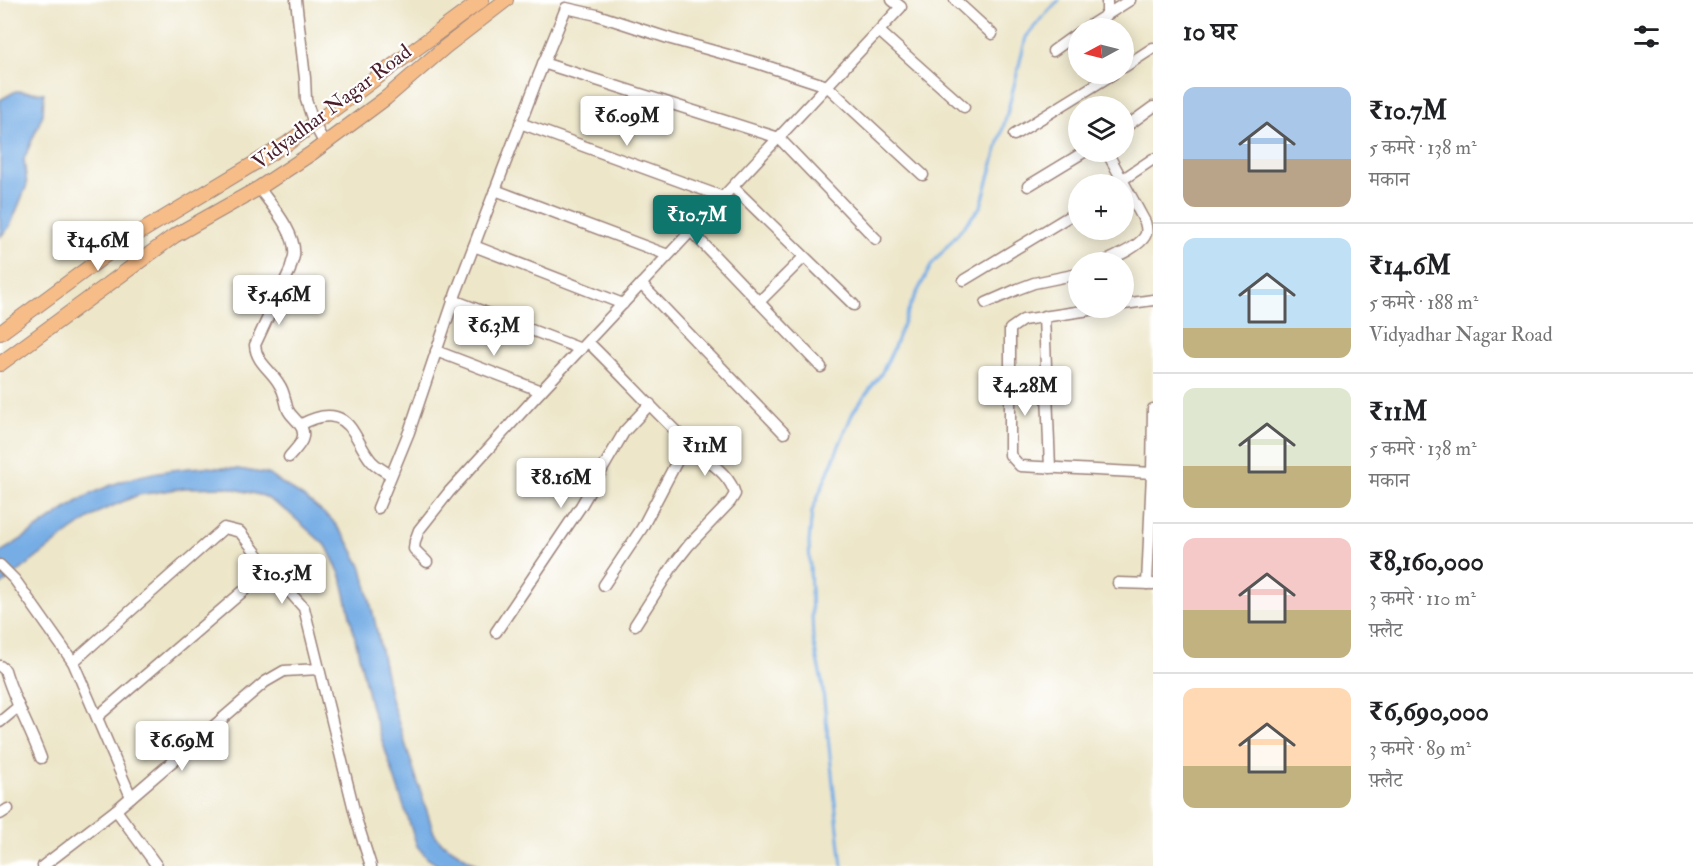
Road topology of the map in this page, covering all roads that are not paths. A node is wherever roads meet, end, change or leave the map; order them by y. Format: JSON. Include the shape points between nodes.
{"nodes":[{"id":1,"x":296,"y":0,"type":"edge"},
{"id":2,"x":482,"y":0,"type":"edge"},
{"id":3,"x":506,"y":0,"type":"edge"},
{"id":4,"x":955,"y":0,"type":"edge"},
{"id":5,"x":1107,"y":0,"type":"edge"},
{"id":6,"x":1130,"y":0,"type":"edge"},
{"id":7,"x":901,"y":2,"type":"edge"},
{"id":8,"x":565,"y":4,"type":"edge"},
{"id":9,"x":1107,"y":14,"type":"junction"},
{"id":10,"x":1103,"y":18,"type":"edge"},
{"id":11,"x":879,"y":31,"type":"junction"},
{"id":12,"x":992,"y":34,"type":"dead end"},
{"id":13,"x":1068,"y":40,"type":"edge"},
{"id":14,"x":1153,"y":48,"type":"edge"},
{"id":15,"x":1053,"y":51,"type":"dead end"},
{"id":16,"x":1134,"y":60,"type":"edge"},
{"id":17,"x":543,"y":63,"type":"junction"},
{"id":18,"x":1097,"y":84,"type":"edge"},
{"id":19,"x":827,"y":86,"type":"junction"},
{"id":20,"x":1077,"y":96,"type":"edge"},
{"id":21,"x":1068,"y":102,"type":"edge"},
{"id":22,"x":964,"y":107,"type":"dead end"},
{"id":23,"x":1153,"y":107,"type":"edge"},
{"id":24,"x":1134,"y":121,"type":"edge"},
{"id":25,"x":520,"y":123,"type":"junction"},
{"id":26,"x":314,"y":124,"type":"junction"},
{"id":27,"x":1014,"y":135,"type":"dead end"},
{"id":28,"x":779,"y":138,"type":"junction"},
{"id":29,"x":325,"y":144,"type":"junction"},
{"id":30,"x":1153,"y":159,"type":"edge"},
{"id":31,"x":1068,"y":162,"type":"edge"},
{"id":32,"x":1131,"y":174,"type":"edge"},
{"id":33,"x":923,"y":175,"type":"dead end"},
{"id":34,"x":1028,"y":186,"type":"dead end"},
{"id":35,"x":733,"y":187,"type":"junction"},
{"id":36,"x":259,"y":188,"type":"junction"},
{"id":37,"x":495,"y":190,"type":"junction"},
{"id":38,"x":723,"y":197,"type":"junction"},
{"id":39,"x":1134,"y":200,"type":"edge"},
{"id":40,"x":1068,"y":217,"type":"edge"},
{"id":41,"x":1149,"y":220,"type":"edge"},
{"id":42,"x":691,"y":231,"type":"junction"},
{"id":43,"x":876,"y":239,"type":"dead end"},
{"id":44,"x":474,"y":246,"type":"junction"},
{"id":45,"x":1123,"y":252,"type":"edge"},
{"id":46,"x":668,"y":255,"type":"junction"},
{"id":47,"x":804,"y":257,"type":"junction"},
{"id":48,"x":1068,"y":276,"type":"edge"},
{"id":49,"x":964,"y":280,"type":"dead end"},
{"id":50,"x":642,"y":284,"type":"junction"},
{"id":51,"x":453,"y":300,"type":"junction"},
{"id":52,"x":1153,"y":300,"type":"edge"},
{"id":53,"x":759,"y":302,"type":"junction"},
{"id":54,"x":986,"y":303,"type":"dead end"},
{"id":55,"x":1134,"y":303,"type":"edge"},
{"id":56,"x":623,"y":304,"type":"junction"},
{"id":57,"x":854,"y":305,"type":"dead end"},
{"id":58,"x":1068,"y":313,"type":"edge"},
{"id":59,"x":1044,"y":316,"type":"junction"},
{"id":60,"x":0,"y":333,"type":"edge"},
{"id":61,"x":584,"y":345,"type":"junction"},
{"id":62,"x":436,"y":351,"type":"junction"},
{"id":63,"x":0,"y":364,"type":"edge"},
{"id":64,"x":821,"y":367,"type":"dead end"},
{"id":65,"x":541,"y":391,"type":"junction"},
{"id":66,"x":650,"y":404,"type":"junction"},
{"id":67,"x":1153,"y":409,"type":"edge"},
{"id":68,"x":300,"y":425,"type":"junction"},
{"id":69,"x":784,"y":433,"type":"dead end"},
{"id":70,"x":687,"y":442,"type":"junction"},
{"id":71,"x":289,"y":457,"type":"dead end"},
{"id":72,"x":1050,"y":468,"type":"junction"},
{"id":73,"x":1153,"y":473,"type":"edge"},
{"id":74,"x":391,"y":475,"type":"junction"},
{"id":75,"x":378,"y":508,"type":"dead end"},
{"id":76,"x":426,"y":562,"type":"dead end"},
{"id":77,"x":0,"y":565,"type":"edge"},
{"id":78,"x":269,"y":569,"type":"junction"},
{"id":79,"x":1118,"y":583,"type":"dead end"},
{"id":80,"x":1150,"y":584,"type":"edge"},
{"id":81,"x":604,"y":585,"type":"dead end"},
{"id":82,"x":635,"y":625,"type":"dead end"},
{"id":83,"x":496,"y":632,"type":"dead end"},
{"id":84,"x":73,"y":662,"type":"junction"},
{"id":85,"x":0,"y":666,"type":"edge"},
{"id":86,"x":319,"y":669,"type":"junction"},
{"id":87,"x":18,"y":707,"type":"junction"},
{"id":88,"x":97,"y":717,"type":"junction"},
{"id":89,"x":0,"y":722,"type":"edge"},
{"id":90,"x":41,"y":758,"type":"dead end"},
{"id":91,"x":131,"y":797,"type":"junction"},
{"id":92,"x":116,"y":810,"type":"junction"},
{"id":93,"x":44,"y":866,"type":"edge"},
{"id":94,"x":157,"y":866,"type":"edge"},
{"id":95,"x":371,"y":866,"type":"edge"}],
"edges":[{"from":1,"to":26,"type":"street","via":[[306,100]]},
{"from":2,"to":26,"type":"main road","name":"Vidyadhar Nagar Road"},
{"from":3,"to":29,"type":"main road","name":"Vidyadhar Nagar Road"},
{"from":4,"to":12,"type":"street"},
{"from":5,"to":9,"type":"street"},
{"from":6,"to":9,"type":"street"},
{"from":7,"to":11,"type":"street"},
{"from":8,"to":17,"type":"street"},
{"from":8,"to":19,"type":"street"},
{"from":9,"to":10,"type":"street"},
{"from":11,"to":19,"type":"street"},
{"from":11,"to":22,"type":"street"},
{"from":13,"to":15,"type":"street"},
{"from":14,"to":16,"type":"street"},
{"from":17,"to":25,"type":"street"},
{"from":17,"to":28,"type":"street"},
{"from":18,"to":20,"type":"street"},
{"from":19,"to":28,"type":"street"},
{"from":19,"to":33,"type":"street"},
{"from":21,"to":27,"type":"street"},
{"from":23,"to":24,"type":"street"},
{"from":25,"to":37,"type":"street"},
{"from":25,"to":38,"type":"street"},
{"from":26,"to":29,"type":"street"},
{"from":26,"to":60,"type":"main road","name":"Vidyadhar Nagar Road","via":[[122,243]]},
{"from":28,"to":35,"type":"street"},
{"from":28,"to":43,"type":"street"},
{"from":29,"to":36,"type":"main road","name":"Vidyadhar Nagar Road"},
{"from":30,"to":32,"type":"street"},
{"from":31,"to":34,"type":"street"},
{"from":35,"to":38,"type":"street"},
{"from":35,"to":47,"type":"street"},
{"from":36,"to":63,"type":"main road","name":"Vidyadhar Nagar Road","via":[[174,236]]},
{"from":36,"to":68,"type":"street","via":[[284,223],[294,245],[294,257],[257,339],[255,352],[283,390],[291,416]]},
{"from":37,"to":44,"type":"street"},
{"from":37,"to":46,"type":"street"},
{"from":38,"to":42,"type":"street"},
{"from":39,"to":41,"type":"street"},
{"from":40,"to":49,"type":"street"},
{"from":41,"to":45,"type":"street","via":[[1145,236]]},
{"from":42,"to":46,"type":"street"},
{"from":42,"to":53,"type":"street"},
{"from":44,"to":51,"type":"street"},
{"from":44,"to":56,"type":"street"},
{"from":46,"to":50,"type":"street"},
{"from":47,"to":53,"type":"street"},
{"from":47,"to":57,"type":"street"},
{"from":48,"to":54,"type":"street","via":[[1026,286]]},
{"from":50,"to":56,"type":"street"},
{"from":50,"to":69,"type":"street"},
{"from":51,"to":61,"type":"street"},
{"from":51,"to":62,"type":"street"},
{"from":52,"to":55,"type":"street"},
{"from":53,"to":64,"type":"street"},
{"from":56,"to":61,"type":"street"},
{"from":58,"to":59,"type":"street"},
{"from":59,"to":72,"type":"street"},
{"from":59,"to":72,"type":"street","via":[[1023,320],[1010,329],[1010,455],[1020,466]]},
{"from":61,"to":65,"type":"street"},
{"from":61,"to":66,"type":"street"},
{"from":62,"to":65,"type":"street"},
{"from":62,"to":74,"type":"street"},
{"from":65,"to":76,"type":"street","via":[[419,530],[414,549]]},
{"from":66,"to":70,"type":"street"},
{"from":66,"to":83,"type":"street","via":[[624,432],[581,506]]},
{"from":67,"to":73,"type":"street"},
{"from":68,"to":71,"type":"street","via":[[302,440]]},
{"from":68,"to":74,"type":"street","via":[[327,415],[343,420],[370,459]]},
{"from":70,"to":81,"type":"street","via":[[642,528]]},
{"from":70,"to":82,"type":"street","via":[[722,473],[735,494],[679,558]]},
{"from":72,"to":73,"type":"street"},
{"from":73,"to":80,"type":"street"},
{"from":74,"to":75,"type":"street"},
{"from":77,"to":84,"type":"street"},
{"from":78,"to":84,"type":"street","via":[[240,532],[224,528]]},
{"from":78,"to":86,"type":"street","via":[[304,608]]},
{"from":78,"to":88,"type":"street"},
{"from":79,"to":80,"type":"street"},
{"from":84,"to":88,"type":"street"},
{"from":85,"to":87,"type":"street"},
{"from":86,"to":91,"type":"street","via":[[284,671],[265,682]]},
{"from":86,"to":95,"type":"street"},
{"from":87,"to":89,"type":"street"},
{"from":87,"to":90,"type":"street"},
{"from":88,"to":91,"type":"street"},
{"from":91,"to":92,"type":"street"},
{"from":92,"to":93,"type":"street"},
{"from":92,"to":94,"type":"street"}]}
